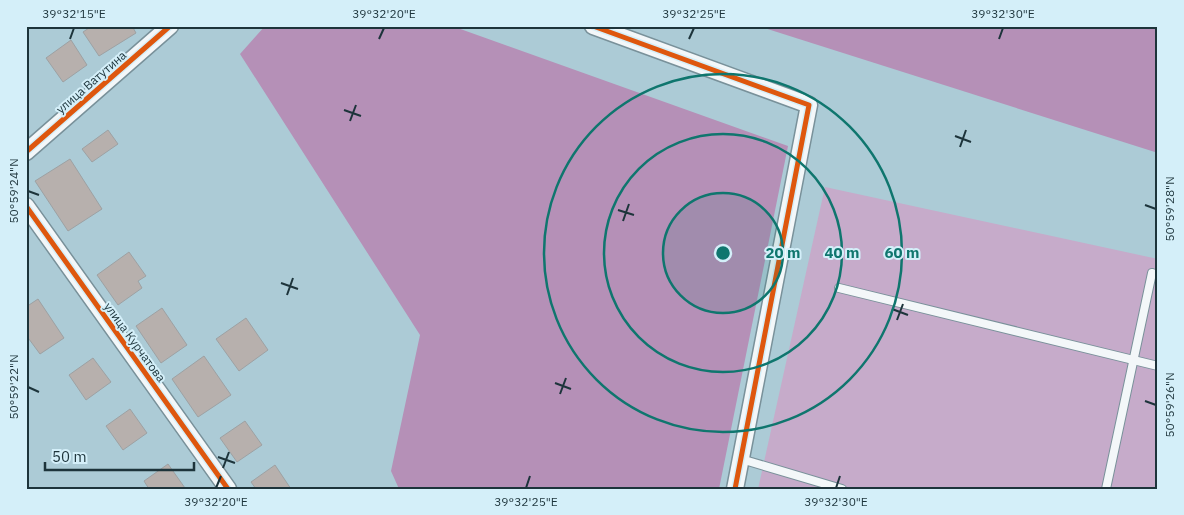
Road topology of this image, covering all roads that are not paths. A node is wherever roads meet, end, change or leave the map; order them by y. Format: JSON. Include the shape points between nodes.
{"nodes":[{"id":1,"x":170,"y":26,"type":"edge"},
{"id":2,"x":593,"y":26,"type":"edge"},
{"id":3,"x":26,"y":152,"type":"edge"},
{"id":4,"x":26,"y":206,"type":"edge"},
{"id":5,"x":1152,"y":273,"type":"dead end"},
{"id":6,"x":839,"y":288,"type":"dead end"},
{"id":7,"x":1134,"y":360,"type":"junction"},
{"id":8,"x":1158,"y":366,"type":"edge"},
{"id":9,"x":741,"y":459,"type":"junction"},
{"id":10,"x":228,"y":489,"type":"edge"},
{"id":11,"x":735,"y":489,"type":"edge"},
{"id":12,"x":842,"y":489,"type":"edge"},
{"id":13,"x":1106,"y":489,"type":"edge"}],
"edges":[{"from":1,"to":3,"type":"street","name":"улица Ватутина"},
{"from":2,"to":9,"type":"street","via":[[809,105]]},
{"from":4,"to":10,"type":"street","name":"улица Курчатова"},
{"from":5,"to":7,"type":"lane"},
{"from":6,"to":7,"type":"lane"},
{"from":7,"to":8,"type":"lane"},
{"from":7,"to":13,"type":"lane"},
{"from":9,"to":11,"type":"street"},
{"from":9,"to":12,"type":"lane"}]}
